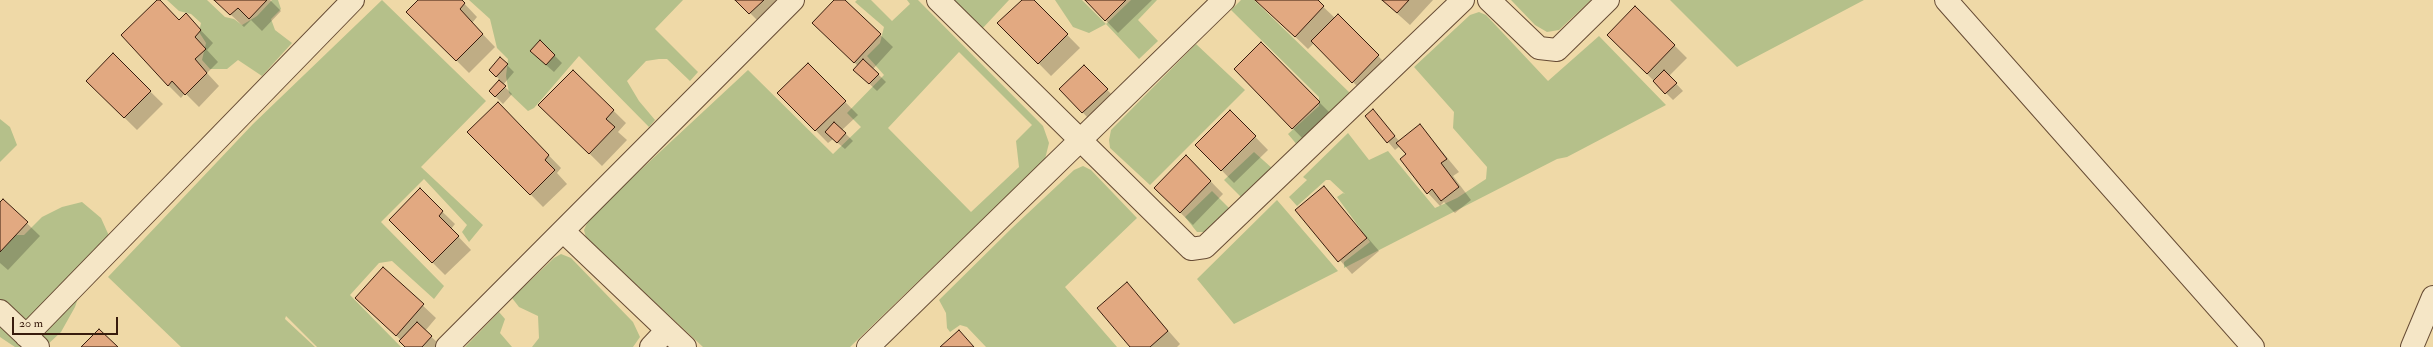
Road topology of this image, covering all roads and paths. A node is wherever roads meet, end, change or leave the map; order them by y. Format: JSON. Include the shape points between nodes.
{"nodes":[{"id":1,"x":353,"y":0,"type":"edge"},
{"id":2,"x":793,"y":0,"type":"edge"},
{"id":3,"x":938,"y":0,"type":"edge"},
{"id":4,"x":1224,"y":0,"type":"edge"},
{"id":5,"x":1463,"y":0,"type":"edge"},
{"id":6,"x":1489,"y":0,"type":"edge"},
{"id":7,"x":1608,"y":0,"type":"edge"},
{"id":8,"x":1946,"y":0,"type":"edge"},
{"id":9,"x":1080,"y":141,"type":"junction"},
{"id":10,"x":563,"y":231,"type":"junction"},
{"id":11,"x":2433,"y":297,"type":"edge"},
{"id":12,"x":0,"y":311,"type":"edge"},
{"id":13,"x":667,"y":330,"type":"junction"},
{"id":14,"x":32,"y":341,"type":"edge"},
{"id":15,"x":447,"y":347,"type":"edge"},
{"id":16,"x":651,"y":347,"type":"edge"},
{"id":17,"x":685,"y":347,"type":"edge"},
{"id":18,"x":868,"y":347,"type":"edge"},
{"id":19,"x":2253,"y":347,"type":"edge"},
{"id":20,"x":2412,"y":347,"type":"edge"}],
"edges":[{"from":1,"to":14,"type":"street"},
{"from":2,"to":10,"type":"street"},
{"from":3,"to":9,"type":"street"},
{"from":4,"to":9,"type":"street"},
{"from":5,"to":9,"type":"street","via":[[1205,247],[1191,249]]},
{"from":6,"to":7,"type":"street","via":[[1539,48],[1557,50]]},
{"from":8,"to":19,"type":"street"},
{"from":9,"to":18,"type":"street"},
{"from":10,"to":13,"type":"street"},
{"from":10,"to":15,"type":"street"},
{"from":11,"to":20,"type":"street"},
{"from":12,"to":14,"type":"street"},
{"from":13,"to":16,"type":"street"},
{"from":13,"to":17,"type":"street"}]}
